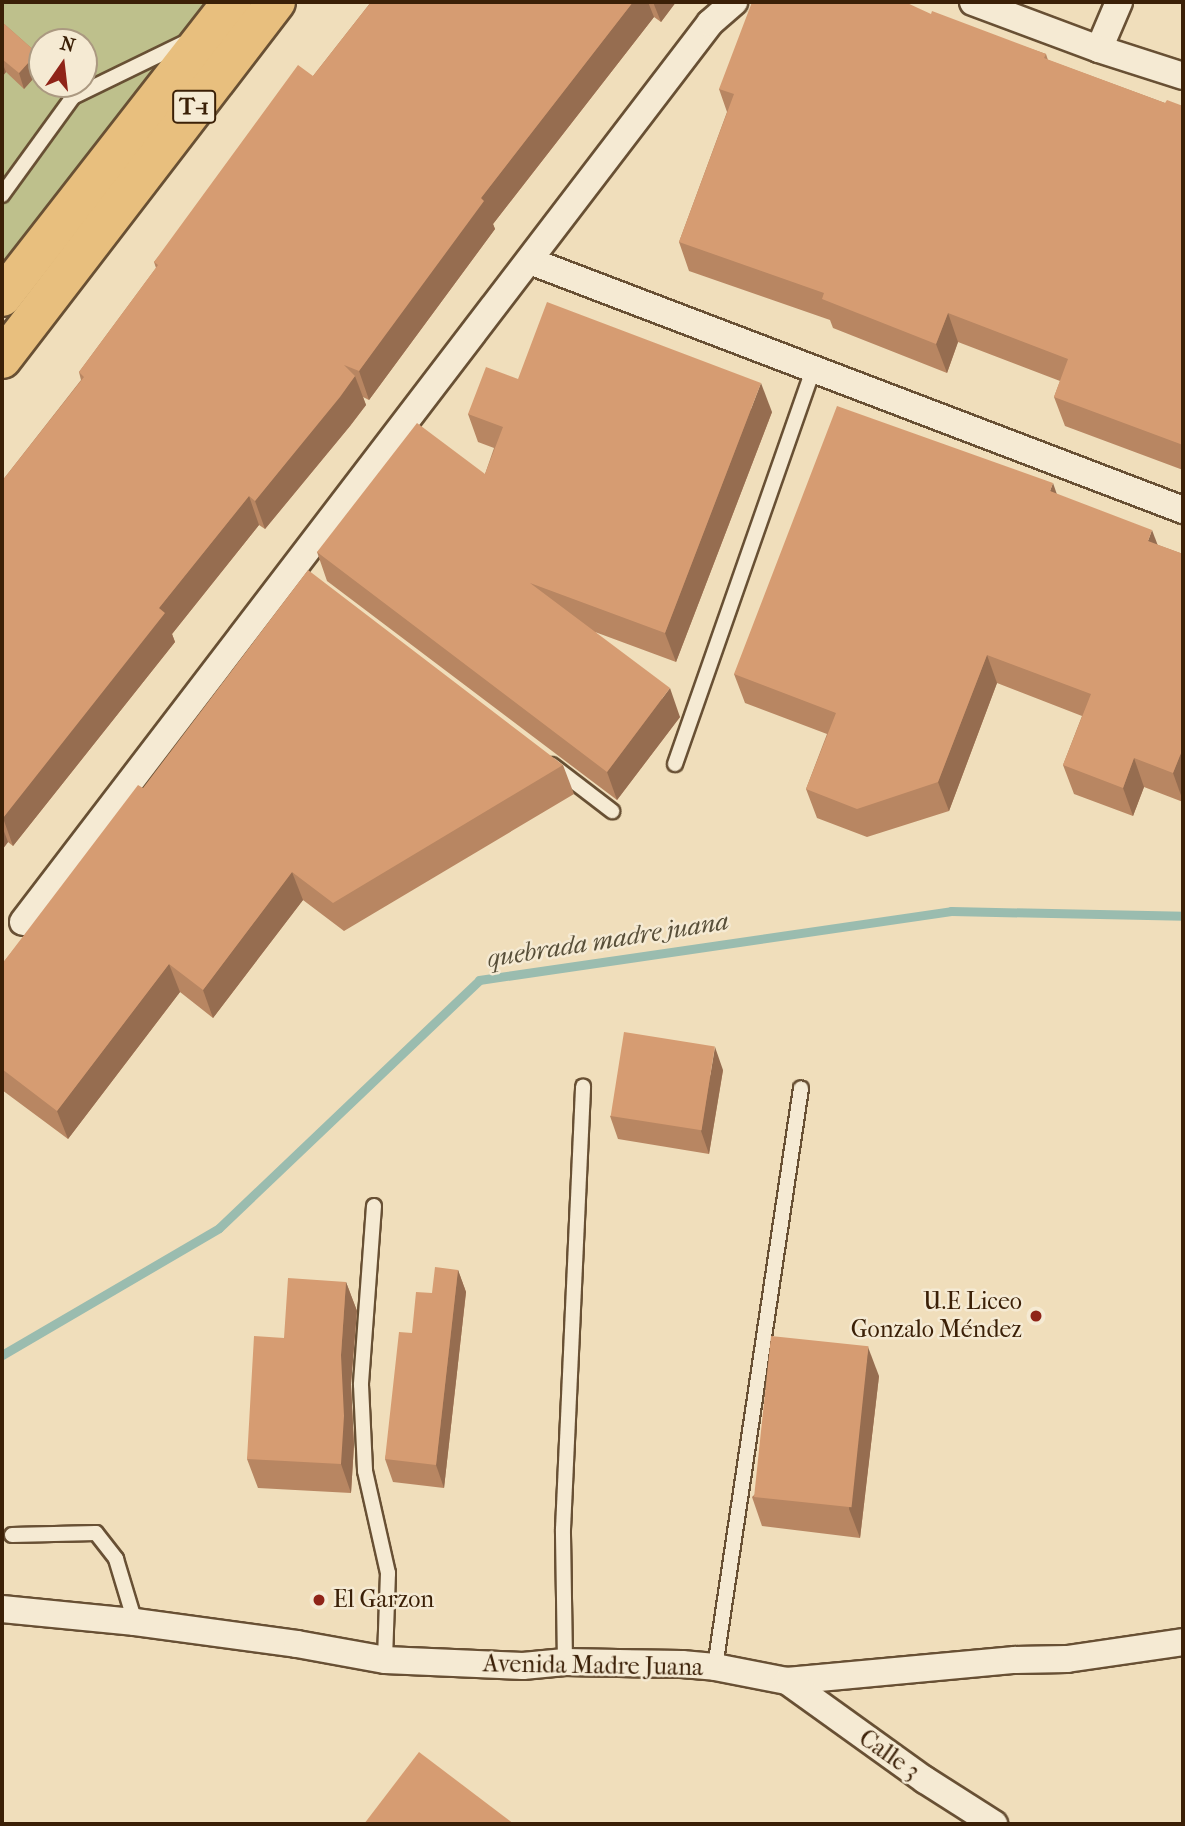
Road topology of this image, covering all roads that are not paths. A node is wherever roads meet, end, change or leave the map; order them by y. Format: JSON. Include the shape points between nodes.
{"nodes":[{"id":1,"x":276,"y":2,"type":"edge"},
{"id":2,"x":734,"y":2,"type":"edge"},
{"id":3,"x":973,"y":2,"type":"edge"},
{"id":4,"x":1119,"y":2,"type":"edge"},
{"id":5,"x":222,"y":15,"type":"edge"},
{"id":6,"x":1099,"y":49,"type":"junction"},
{"id":7,"x":1183,"y":76,"type":"edge"},
{"id":8,"x":2,"y":195,"type":"edge"},
{"id":9,"x":530,"y":261,"type":"junction"},
{"id":10,"x":2,"y":297,"type":"edge"},
{"id":11,"x":2,"y":359,"type":"edge"},
{"id":12,"x":813,"y":369,"type":"junction"},
{"id":13,"x":1183,"y":510,"type":"edge"},
{"id":14,"x":536,"y":752,"type":"edge"},
{"id":15,"x":675,"y":764,"type":"dead end"},
{"id":16,"x":612,"y":811,"type":"dead end"},
{"id":17,"x":23,"y":922,"type":"dead end"},
{"id":18,"x":583,"y":1086,"type":"dead end"},
{"id":19,"x":801,"y":1088,"type":"dead end"},
{"id":20,"x":374,"y":1206,"type":"dead end"},
{"id":21,"x":12,"y":1535,"type":"dead end"},
{"id":22,"x":2,"y":1609,"type":"edge"},
{"id":23,"x":135,"y":1622,"type":"junction"},
{"id":24,"x":1183,"y":1642,"type":"edge"},
{"id":25,"x":385,"y":1660,"type":"junction"},
{"id":26,"x":565,"y":1662,"type":"junction"},
{"id":27,"x":715,"y":1667,"type":"junction"},
{"id":28,"x":787,"y":1681,"type":"junction"},
{"id":29,"x":994,"y":1824,"type":"edge"}],
"edges":[{"from":1,"to":11,"type":"highway","number":"T-1"},
{"from":2,"to":9,"type":"street","via":[[710,23]]},
{"from":3,"to":6,"type":"street"},
{"from":4,"to":6,"type":"street"},
{"from":5,"to":8,"type":"lane","via":[[73,97]]},
{"from":5,"to":10,"type":"highway","number":"T-1"},
{"from":6,"to":7,"type":"street"},
{"from":9,"to":12,"type":"street"},
{"from":9,"to":17,"type":"street","via":[[301,572]]},
{"from":12,"to":13,"type":"street"},
{"from":12,"to":15,"type":"lane"},
{"from":14,"to":16,"type":"lane"},
{"from":18,"to":26,"type":"lane","via":[[563,1529]]},
{"from":19,"to":27,"type":"lane"},
{"from":20,"to":25,"type":"lane","via":[[361,1385],[365,1471],[388,1573]]},
{"from":21,"to":23,"type":"lane","via":[[96,1533],[116,1559]]},
{"from":22,"to":23,"type":"street","name":"Avenida Madre Juana"},
{"from":23,"to":25,"type":"street","name":"Avenida Madre Juana"},
{"from":24,"to":28,"type":"street","name":"Avenida Madre Juana","via":[[1067,1659]]},
{"from":25,"to":26,"type":"street","name":"Avenida Madre Juana","via":[[523,1666]]},
{"from":26,"to":27,"type":"street","name":"Avenida Madre Juana"},
{"from":27,"to":28,"type":"street","name":"Avenida Madre Juana"},
{"from":28,"to":29,"type":"street","name":"Calle 3"}]}
